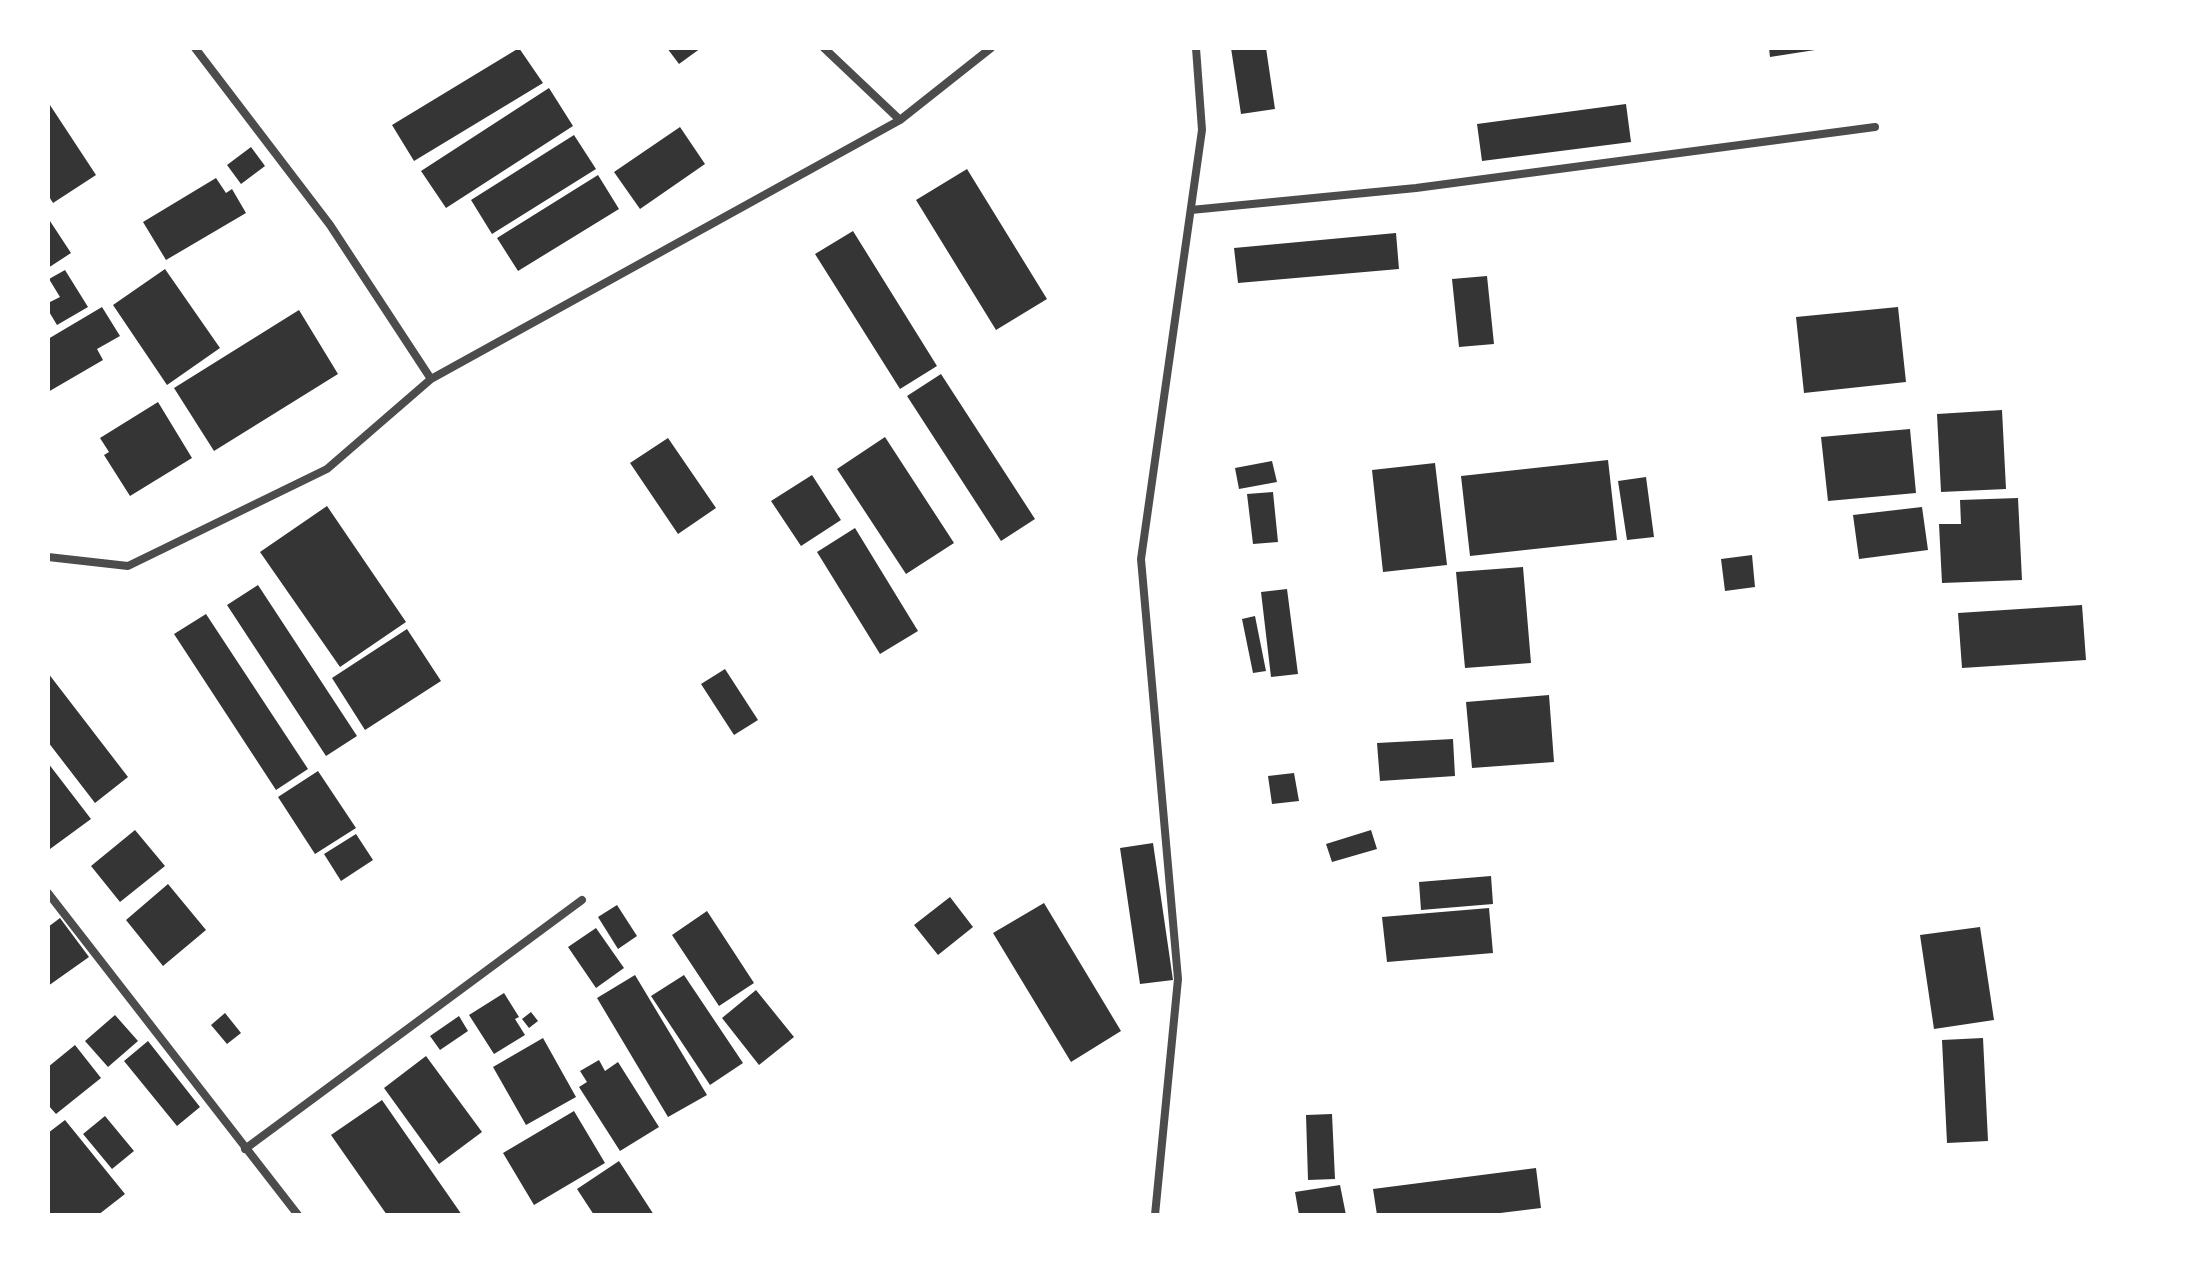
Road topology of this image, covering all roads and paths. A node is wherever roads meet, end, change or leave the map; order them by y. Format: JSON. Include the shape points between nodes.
{"nodes":[{"id":1,"x":195,"y":48,"type":"edge"},
{"id":2,"x":824,"y":48,"type":"edge"},
{"id":3,"x":991,"y":48,"type":"edge"},
{"id":4,"x":1196,"y":48,"type":"edge"},
{"id":5,"x":900,"y":120,"type":"junction"},
{"id":6,"x":1875,"y":127,"type":"dead end"},
{"id":7,"x":1191,"y":210,"type":"junction"},
{"id":8,"x":431,"y":379,"type":"junction"},
{"id":9,"x":48,"y":557,"type":"edge"},
{"id":10,"x":48,"y":893,"type":"edge"},
{"id":11,"x":582,"y":900,"type":"dead end"},
{"id":12,"x":245,"y":1149,"type":"junction"},
{"id":13,"x":298,"y":1215,"type":"edge"},
{"id":14,"x":1155,"y":1215,"type":"edge"}],
"edges":[{"from":1,"to":8,"type":"street","via":[[330,225]]},
{"from":2,"to":5,"type":"street"},
{"from":3,"to":5,"type":"street"},
{"from":4,"to":7,"type":"street","via":[[1202,130]]},
{"from":5,"to":8,"type":"street"},
{"from":6,"to":7,"type":"street","via":[[1416,188]]},
{"from":7,"to":14,"type":"street","via":[[1141,559],[1178,979]]},
{"from":8,"to":9,"type":"street","via":[[327,469],[128,566]]},
{"from":10,"to":12,"type":"street"},
{"from":11,"to":12,"type":"street"},
{"from":12,"to":13,"type":"street"}]}
